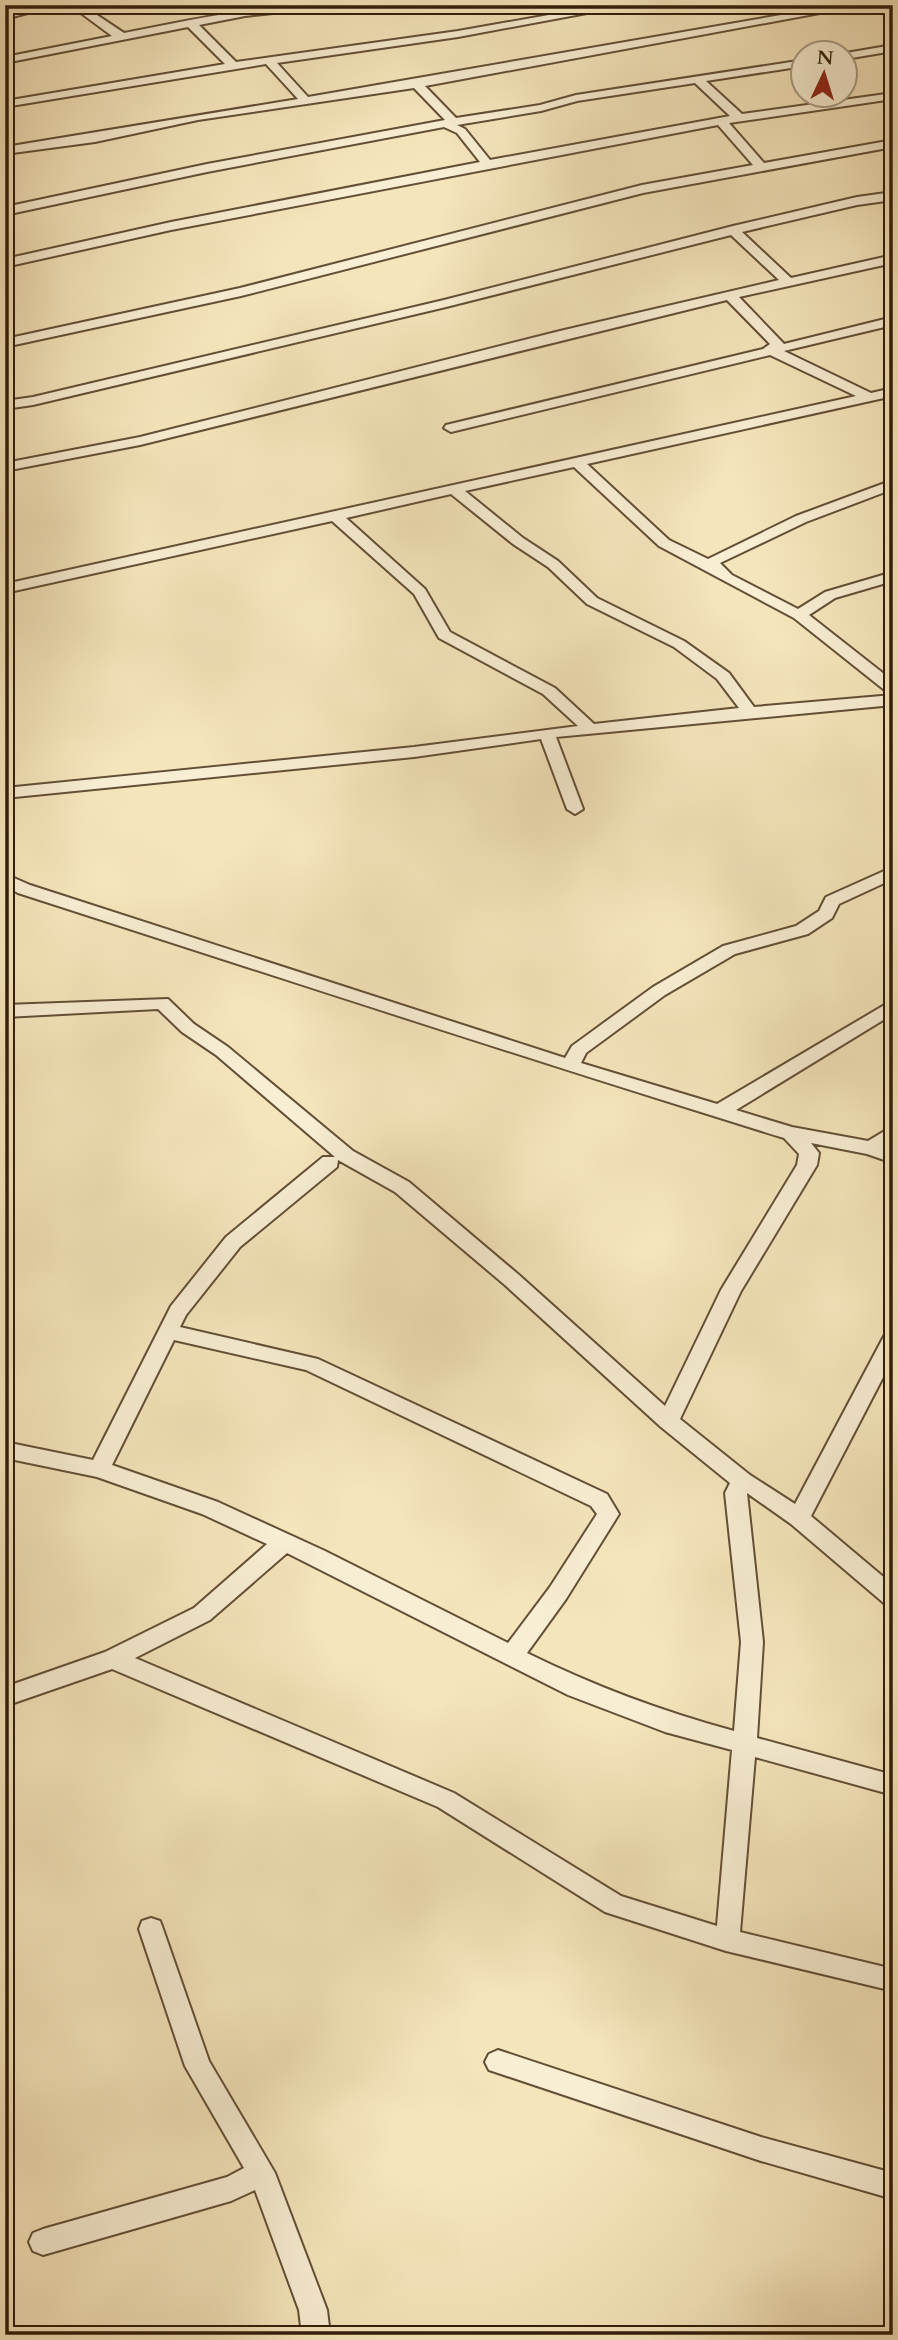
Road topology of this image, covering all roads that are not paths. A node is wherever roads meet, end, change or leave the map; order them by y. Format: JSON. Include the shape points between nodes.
{"nodes":[{"id":1,"x":53,"y":5,"type":"edge"},
{"id":2,"x":75,"y":5,"type":"edge"},
{"id":3,"x":321,"y":5,"type":"edge"},
{"id":4,"x":625,"y":5,"type":"edge"},
{"id":5,"x":858,"y":5,"type":"edge"},
{"id":6,"x":872,"y":5,"type":"edge"},
{"id":7,"x":893,"y":14,"type":"edge"},
{"id":8,"x":5,"y":16,"type":"edge"},
{"id":9,"x":192,"y":25,"type":"junction"},
{"id":10,"x":123,"y":38,"type":"junction"},
{"id":11,"x":893,"y":48,"type":"edge"},
{"id":12,"x":860,"y":54,"type":"edge"},
{"id":13,"x":5,"y":60,"type":"edge"},
{"id":14,"x":270,"y":62,"type":"junction"},
{"id":15,"x":790,"y":65,"type":"edge"},
{"id":16,"x":234,"y":66,"type":"junction"},
{"id":17,"x":698,"y":80,"type":"junction"},
{"id":18,"x":417,"y":84,"type":"junction"},
{"id":19,"x":893,"y":96,"type":"edge"},
{"id":20,"x":304,"y":100,"type":"junction"},
{"id":21,"x":5,"y":104,"type":"edge"},
{"id":22,"x":740,"y":119,"type":"junction"},
{"id":23,"x":721,"y":121,"type":"junction"},
{"id":24,"x":450,"y":123,"type":"junction"},
{"id":25,"x":893,"y":143,"type":"edge"},
{"id":26,"x":5,"y":150,"type":"edge"},
{"id":27,"x":487,"y":164,"type":"junction"},
{"id":28,"x":761,"y":167,"type":"junction"},
{"id":29,"x":893,"y":196,"type":"edge"},
{"id":30,"x":5,"y":211,"type":"edge"},
{"id":31,"x":733,"y":230,"type":"junction"},
{"id":32,"x":893,"y":259,"type":"edge"},
{"id":33,"x":5,"y":263,"type":"edge"},
{"id":34,"x":790,"y":283,"type":"junction"},
{"id":35,"x":731,"y":296,"type":"junction"},
{"id":36,"x":893,"y":321,"type":"edge"},
{"id":37,"x":5,"y":343,"type":"edge"},
{"id":38,"x":769,"y":349,"type":"junction"},
{"id":39,"x":779,"y":362,"type":"dead end"},
{"id":40,"x":893,"y":392,"type":"edge"},
{"id":41,"x":869,"y":397,"type":"junction"},
{"id":42,"x":5,"y":405,"type":"edge"},
{"id":43,"x":451,"y":428,"type":"dead end"},
{"id":44,"x":576,"y":461,"type":"junction"},
{"id":45,"x":5,"y":467,"type":"edge"},
{"id":46,"x":893,"y":484,"type":"edge"},
{"id":47,"x":454,"y":490,"type":"junction"},
{"id":48,"x":334,"y":515,"type":"junction"},
{"id":49,"x":713,"y":567,"type":"junction"},
{"id":50,"x":893,"y":576,"type":"edge"},
{"id":51,"x":5,"y":589,"type":"edge"},
{"id":52,"x":799,"y":615,"type":"junction"},
{"id":53,"x":893,"y":689,"type":"edge"},
{"id":54,"x":893,"y":700,"type":"edge"},
{"id":55,"x":750,"y":712,"type":"junction"},
{"id":56,"x":592,"y":730,"type":"junction"},
{"id":57,"x":547,"y":734,"type":"junction"},
{"id":58,"x":5,"y":793,"type":"edge"},
{"id":59,"x":575,"y":809,"type":"dead end"},
{"id":60,"x":893,"y":872,"type":"edge"},
{"id":61,"x":5,"y":879,"type":"edge"},
{"id":62,"x":893,"y":1006,"type":"edge"},
{"id":63,"x":5,"y":1011,"type":"edge"},
{"id":64,"x":570,"y":1066,"type":"junction"},
{"id":65,"x":722,"y":1110,"type":"junction"},
{"id":66,"x":893,"y":1132,"type":"edge"},
{"id":67,"x":791,"y":1133,"type":"junction"},
{"id":68,"x":871,"y":1148,"type":"junction"},
{"id":69,"x":893,"y":1157,"type":"edge"},
{"id":70,"x":330,"y":1162,"type":"dead end"},
{"id":71,"x":169,"y":1332,"type":"junction"},
{"id":72,"x":893,"y":1338,"type":"edge"},
{"id":73,"x":668,"y":1421,"type":"junction"},
{"id":74,"x":5,"y":1450,"type":"edge"},
{"id":75,"x":99,"y":1469,"type":"junction"},
{"id":76,"x":742,"y":1481,"type":"junction"},
{"id":77,"x":799,"y":1518,"type":"junction"},
{"id":78,"x":284,"y":1542,"type":"junction"},
{"id":79,"x":893,"y":1598,"type":"edge"},
{"id":80,"x":512,"y":1656,"type":"junction"},
{"id":81,"x":113,"y":1659,"type":"junction"},
{"id":82,"x":5,"y":1697,"type":"edge"},
{"id":83,"x":893,"y":1785,"type":"edge"},
{"id":84,"x":151,"y":1929,"type":"dead end"},
{"id":85,"x":726,"y":1940,"type":"junction"},
{"id":86,"x":893,"y":1980,"type":"edge"},
{"id":87,"x":498,"y":2062,"type":"dead end"},
{"id":88,"x":262,"y":2173,"type":"junction"},
{"id":89,"x":893,"y":2186,"type":"edge"},
{"id":90,"x":43,"y":2242,"type":"dead end"},
{"id":91,"x":316,"y":2335,"type":"edge"}],
"edges":[{"from":1,"to":8,"type":"street"},
{"from":2,"to":10,"type":"street"},
{"from":3,"to":9,"type":"street","via":[[245,13]]},
{"from":4,"to":14,"type":"street"},
{"from":5,"to":18,"type":"street"},
{"from":6,"to":7,"type":"street"},
{"from":9,"to":10,"type":"street"},
{"from":9,"to":16,"type":"street"},
{"from":10,"to":13,"type":"street"},
{"from":11,"to":12,"type":"street"},
{"from":14,"to":16,"type":"street"},
{"from":14,"to":20,"type":"street"},
{"from":15,"to":17,"type":"street"},
{"from":16,"to":21,"type":"street"},
{"from":17,"to":22,"type":"street"},
{"from":17,"to":24,"type":"street"},
{"from":18,"to":20,"type":"street"},
{"from":18,"to":24,"type":"street"},
{"from":19,"to":22,"type":"street"},
{"from":20,"to":26,"type":"street"},
{"from":22,"to":23,"type":"street"},
{"from":23,"to":27,"type":"street"},
{"from":23,"to":28,"type":"street"},
{"from":24,"to":27,"type":"street"},
{"from":24,"to":30,"type":"street"},
{"from":25,"to":28,"type":"street"},
{"from":27,"to":33,"type":"street"},
{"from":28,"to":37,"type":"street","via":[[642,190],[241,292]]},
{"from":29,"to":31,"type":"street"},
{"from":31,"to":34,"type":"street"},
{"from":31,"to":42,"type":"street","via":[[446,303]]},
{"from":32,"to":34,"type":"street"},
{"from":34,"to":35,"type":"street"},
{"from":35,"to":38,"type":"street","via":[[778,345]]},
{"from":35,"to":45,"type":"street","via":[[191,428]]},
{"from":36,"to":38,"type":"street"},
{"from":38,"to":39,"type":"street","via":[[776,352]]},
{"from":38,"to":41,"type":"street"},
{"from":38,"to":43,"type":"street"},
{"from":40,"to":41,"type":"street"},
{"from":41,"to":44,"type":"street"},
{"from":44,"to":47,"type":"street"},
{"from":44,"to":49,"type":"street","via":[[664,543]]},
{"from":46,"to":49,"type":"street","via":[[801,519],[718,558]]},
{"from":47,"to":48,"type":"street"},
{"from":47,"to":55,"type":"street","via":[[553,564],[592,601],[679,644],[723,676]]},
{"from":48,"to":51,"type":"street"},
{"from":48,"to":56,"type":"street","via":[[420,592],[444,635],[549,691]]},
{"from":49,"to":52,"type":"street"},
{"from":50,"to":52,"type":"street","via":[[830,595]]},
{"from":52,"to":53,"type":"street"},
{"from":54,"to":55,"type":"street"},
{"from":55,"to":56,"type":"street"},
{"from":56,"to":57,"type":"street"},
{"from":57,"to":58,"type":"street"},
{"from":57,"to":59,"type":"street"},
{"from":60,"to":64,"type":"street","via":[[832,901],[825,914],[802,930],[729,950],[659,991],[578,1050]]},
{"from":61,"to":64,"type":"street","via":[[24,890]]},
{"from":62,"to":65,"type":"street"},
{"from":63,"to":73,"type":"street","via":[[162,1003],[346,1157],[402,1187]]},
{"from":64,"to":65,"type":"street"},
{"from":65,"to":67,"type":"street"},
{"from":66,"to":68,"type":"street"},
{"from":67,"to":68,"type":"street"},
{"from":67,"to":73,"type":"street","via":[[809,1153],[807,1166],[732,1290]]},
{"from":68,"to":69,"type":"street"},
{"from":70,"to":71,"type":"street","via":[[233,1242],[178,1311]]},
{"from":71,"to":75,"type":"street"},
{"from":71,"to":80,"type":"street","via":[[311,1364],[599,1500],[608,1514]]},
{"from":72,"to":77,"type":"street"},
{"from":73,"to":76,"type":"street"},
{"from":74,"to":75,"type":"street"},
{"from":75,"to":78,"type":"street","via":[[210,1508]]},
{"from":76,"to":77,"type":"street"},
{"from":76,"to":85,"type":"street","via":[[736,1493],[752,1642]]},
{"from":77,"to":79,"type":"street"},
{"from":78,"to":80,"type":"street"},
{"from":78,"to":81,"type":"street","via":[[202,1614]]},
{"from":80,"to":83,"type":"street","via":[[576,1688],[665,1722]]},
{"from":81,"to":82,"type":"street"},
{"from":81,"to":85,"type":"street","via":[[446,1800],[614,1904]]},
{"from":84,"to":88,"type":"street","via":[[198,2066]]},
{"from":85,"to":86,"type":"street"},
{"from":87,"to":89,"type":"street"},
{"from":88,"to":90,"type":"street","via":[[231,2188]]},
{"from":88,"to":91,"type":"street","via":[[313,2310]]}]}
